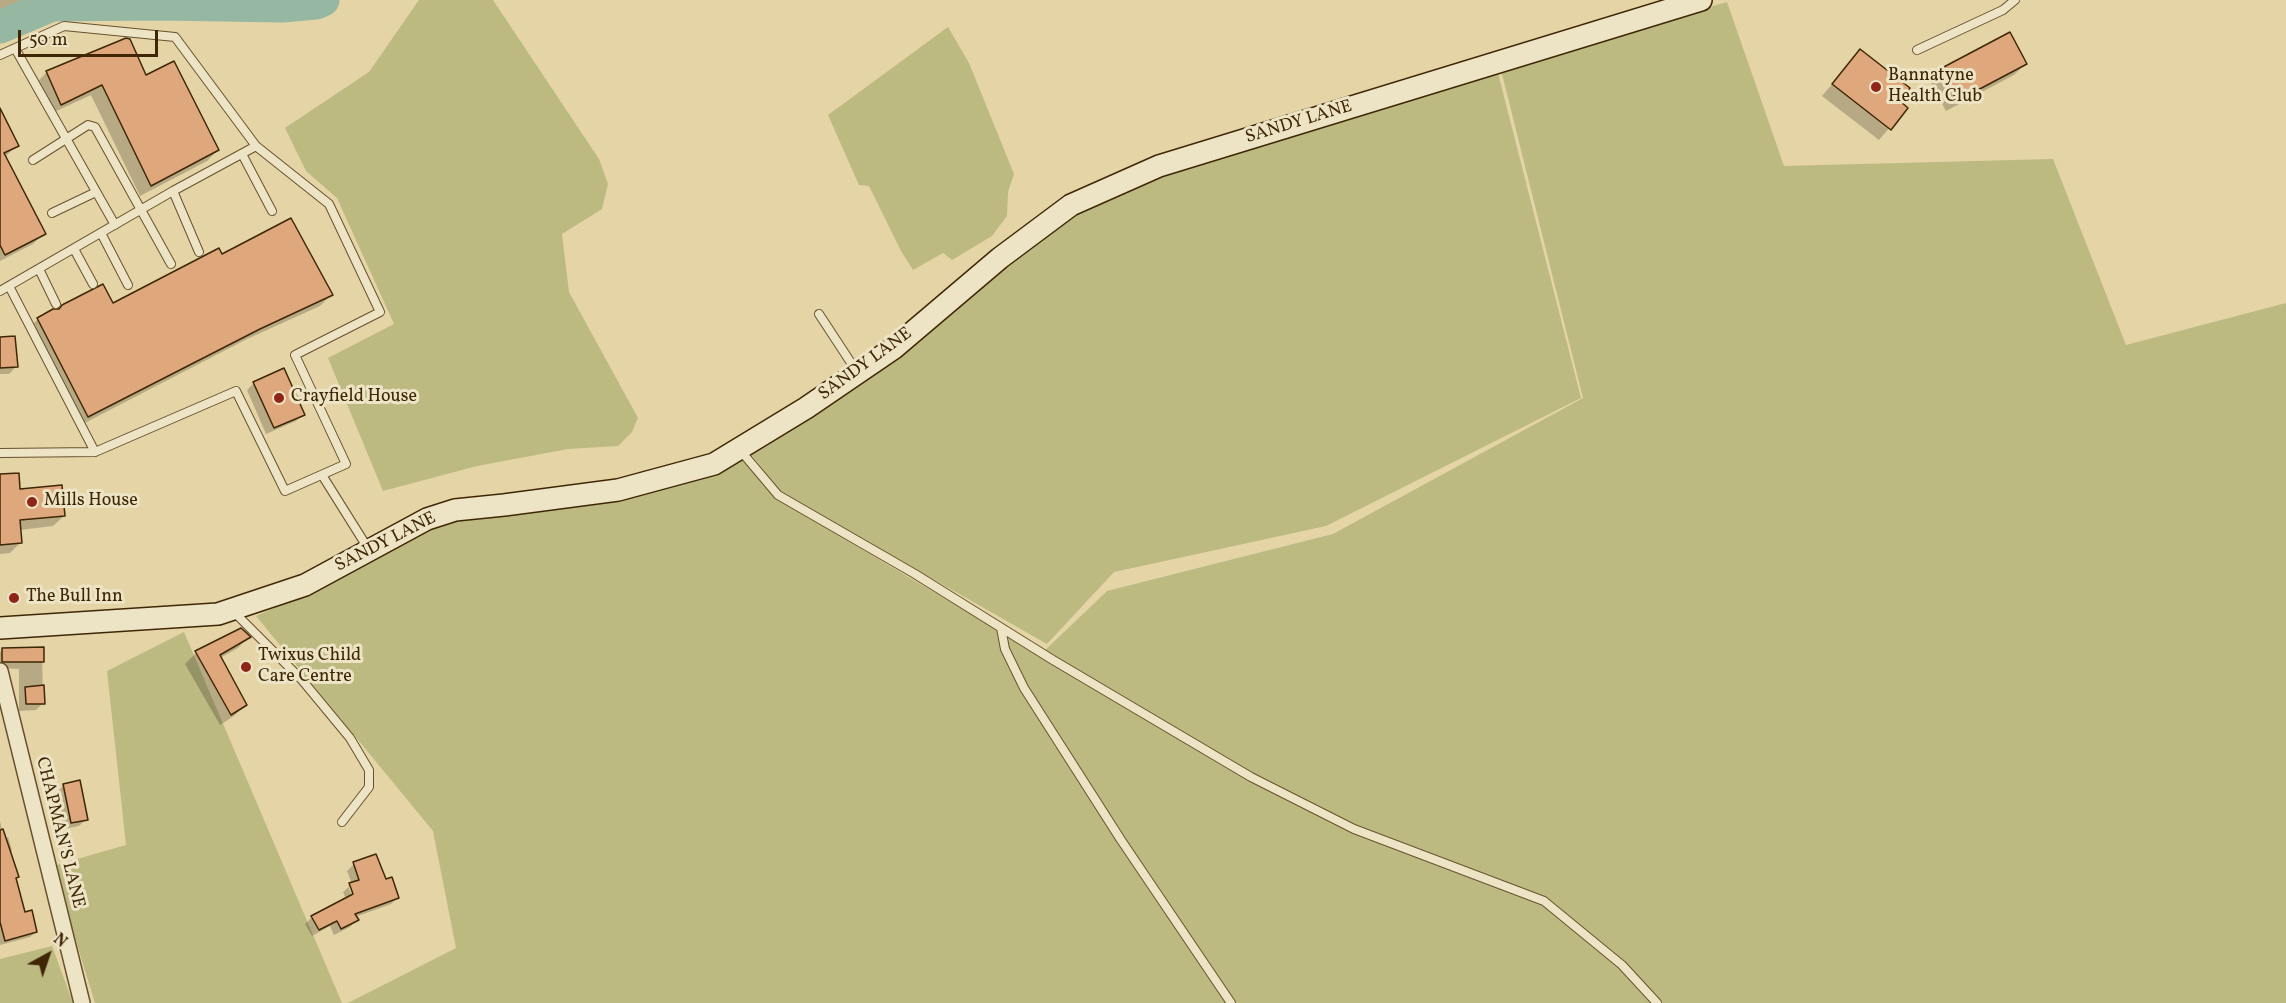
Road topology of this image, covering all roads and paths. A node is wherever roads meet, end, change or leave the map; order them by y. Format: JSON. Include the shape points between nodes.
{"nodes":[{"id":1,"x":1701,"y":0,"type":"edge"},
{"id":2,"x":2014,"y":0,"type":"edge"},
{"id":3,"x":16,"y":50,"type":"junction"},
{"id":4,"x":1917,"y":50,"type":"dead end"},
{"id":5,"x":0,"y":55,"type":"edge"},
{"id":6,"x":66,"y":139,"type":"junction"},
{"id":7,"x":256,"y":146,"type":"junction"},
{"id":8,"x":242,"y":154,"type":"junction"},
{"id":9,"x":33,"y":160,"type":"dead end"},
{"id":10,"x":173,"y":191,"type":"junction"},
{"id":11,"x":96,"y":192,"type":"junction"},
{"id":12,"x":141,"y":210,"type":"junction"},
{"id":13,"x":272,"y":211,"type":"dead end"},
{"id":14,"x":52,"y":213,"type":"dead end"},
{"id":15,"x":115,"y":225,"type":"junction"},
{"id":16,"x":101,"y":233,"type":"junction"},
{"id":17,"x":74,"y":249,"type":"junction"},
{"id":18,"x":199,"y":252,"type":"dead end"},
{"id":19,"x":171,"y":264,"type":"dead end"},
{"id":20,"x":39,"y":269,"type":"junction"},
{"id":21,"x":93,"y":284,"type":"dead end"},
{"id":22,"x":128,"y":285,"type":"dead end"},
{"id":23,"x":9,"y":286,"type":"junction"},
{"id":24,"x":0,"y":291,"type":"edge"},
{"id":25,"x":56,"y":304,"type":"dead end"},
{"id":26,"x":819,"y":314,"type":"dead end"},
{"id":27,"x":857,"y":373,"type":"junction"},
{"id":28,"x":739,"y":449,"type":"junction"},
{"id":29,"x":95,"y":452,"type":"junction"},
{"id":30,"x":0,"y":453,"type":"edge"},
{"id":31,"x":322,"y":475,"type":"junction"},
{"id":32,"x":369,"y":550,"type":"junction"},
{"id":33,"x":232,"y":610,"type":"junction"},
{"id":34,"x":0,"y":628,"type":"edge"},
{"id":35,"x":1001,"y":628,"type":"junction"},
{"id":36,"x":0,"y":671,"type":"edge"},
{"id":37,"x":342,"y":822,"type":"dead end"},
{"id":38,"x":82,"y":1003,"type":"edge"},
{"id":39,"x":1231,"y":1003,"type":"edge"},
{"id":40,"x":1657,"y":1003,"type":"edge"}],
"edges":[{"from":1,"to":27,"type":"street","name":"SANDY LANE","via":[[1159,166],[1071,205],[1000,258],[894,348]]},
{"from":2,"to":4,"type":"lane","via":[[2003,10]]},
{"from":3,"to":5,"type":"lane"},
{"from":3,"to":6,"type":"lane"},
{"from":3,"to":7,"type":"lane","via":[[64,26],[175,37]]},
{"from":6,"to":9,"type":"lane"},
{"from":6,"to":11,"type":"lane"},
{"from":6,"to":12,"type":"lane","via":[[88,125],[95,127]]},
{"from":7,"to":8,"type":"lane"},
{"from":7,"to":31,"type":"lane","via":[[329,204],[380,312],[295,355],[345,464]]},
{"from":8,"to":10,"type":"lane"},
{"from":8,"to":13,"type":"lane"},
{"from":10,"to":12,"type":"lane"},
{"from":10,"to":18,"type":"lane"},
{"from":11,"to":14,"type":"lane"},
{"from":11,"to":15,"type":"lane"},
{"from":12,"to":15,"type":"lane"},
{"from":12,"to":19,"type":"lane"},
{"from":15,"to":16,"type":"lane"},
{"from":16,"to":17,"type":"lane"},
{"from":16,"to":22,"type":"lane"},
{"from":17,"to":20,"type":"lane"},
{"from":17,"to":21,"type":"lane"},
{"from":20,"to":23,"type":"lane"},
{"from":20,"to":25,"type":"lane"},
{"from":23,"to":24,"type":"lane"},
{"from":23,"to":29,"type":"lane"},
{"from":26,"to":27,"type":"lane"},
{"from":27,"to":28,"type":"street","name":"SANDY LANE"},
{"from":28,"to":32,"type":"street","name":"SANDY LANE","via":[[714,464],[618,490],[455,510],[427,519]]},
{"from":28,"to":35,"type":"lane","via":[[778,495]]},
{"from":29,"to":30,"type":"lane"},
{"from":29,"to":31,"type":"lane","via":[[236,391],[285,491]]},
{"from":31,"to":32,"type":"lane"},
{"from":32,"to":33,"type":"street","name":"SANDY LANE","via":[[305,585]]},
{"from":33,"to":34,"type":"street","name":"SANDY LANE","via":[[218,615]]},
{"from":33,"to":37,"type":"lane","via":[[302,680],[350,738],[369,770],[369,787]]},
{"from":35,"to":39,"type":"lane","via":[[1005,649],[1024,688]]},
{"from":35,"to":40,"type":"lane","via":[[1251,777],[1354,830],[1544,901],[1622,965]]},
{"from":36,"to":38,"type":"street","name":"CHAPMAN'S LANE"}]}
